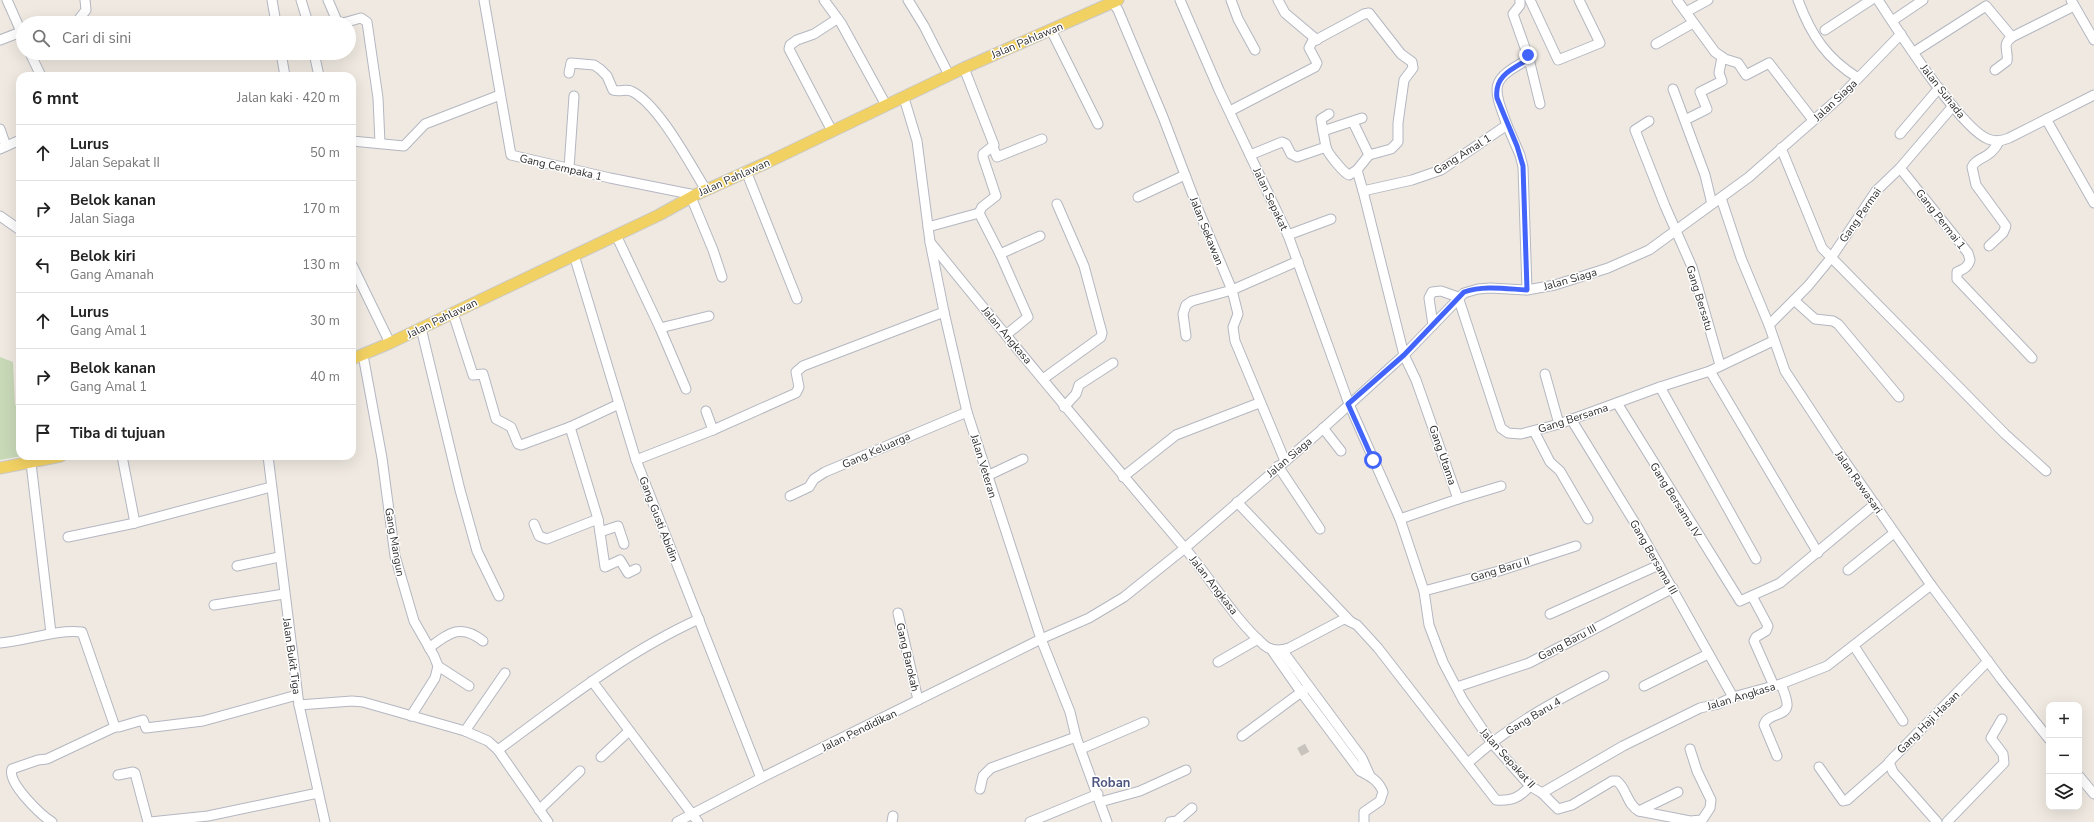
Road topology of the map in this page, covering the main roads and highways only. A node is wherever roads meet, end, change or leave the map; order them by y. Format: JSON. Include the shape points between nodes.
{"nodes":[{"id":1,"x":1114,"y":1,"type":"edge"},
{"id":2,"x":356,"y":358,"type":"edge"},
{"id":3,"x":44,"y":460,"type":"edge"},
{"id":4,"x":0,"y":468,"type":"edge"}],
"edges":[{"from":1,"to":2,"type":"main road","name":"Jalan Pahlawan","via":[[949,75]]},
{"from":3,"to":4,"type":"main road"}]}
